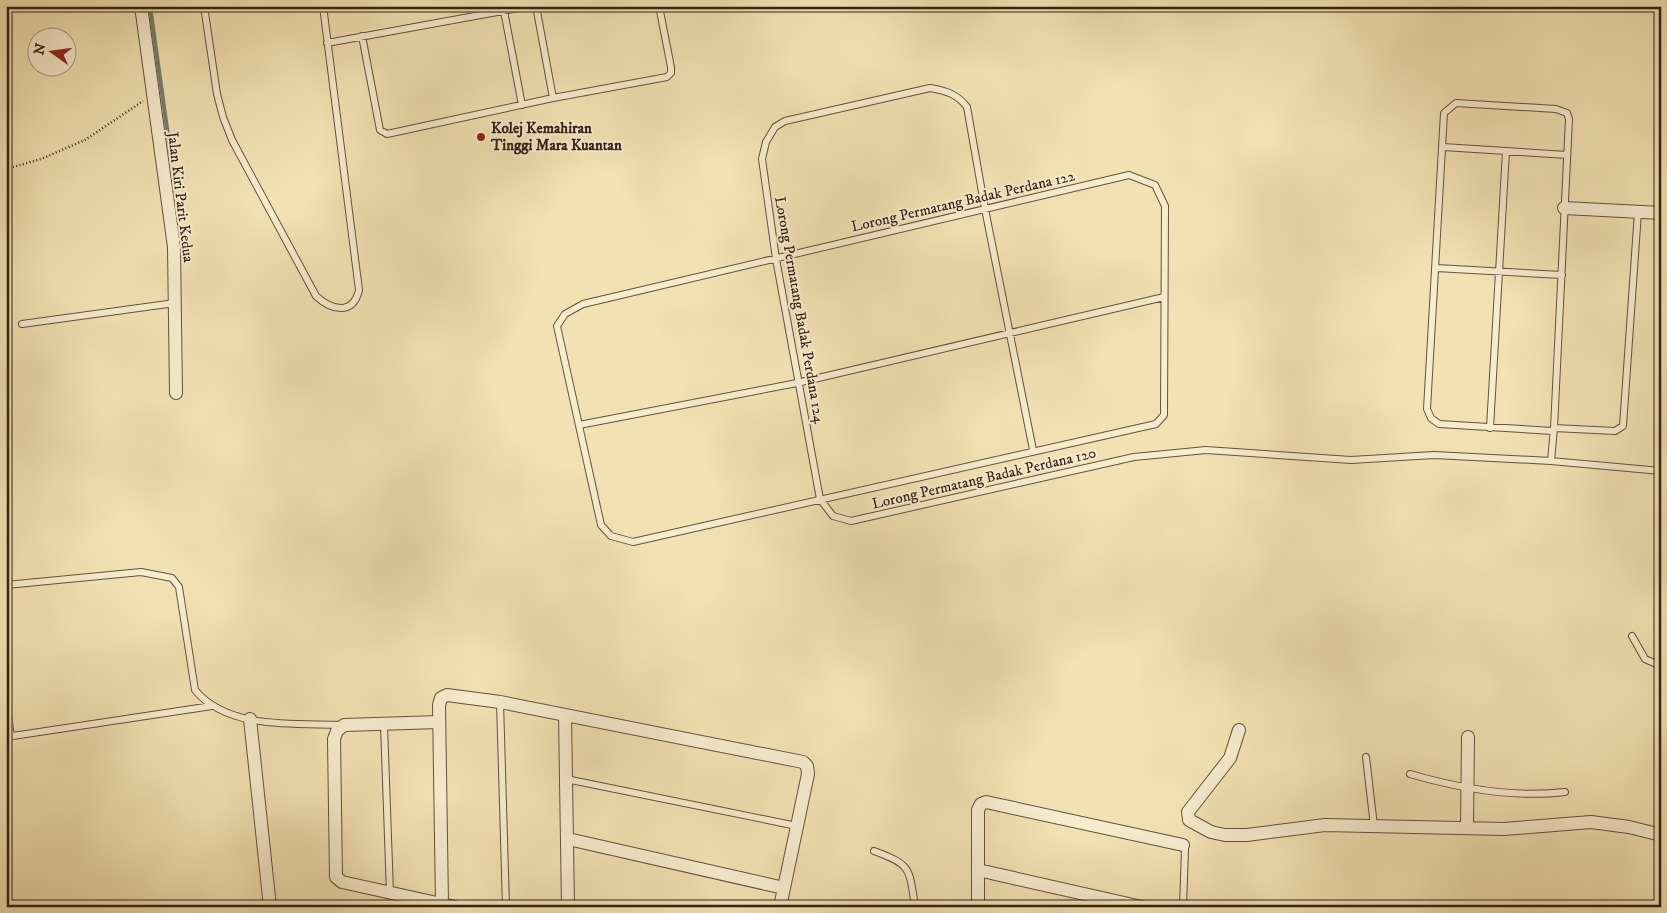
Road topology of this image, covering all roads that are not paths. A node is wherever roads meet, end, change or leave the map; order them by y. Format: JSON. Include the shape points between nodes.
{"nodes":[{"id":1,"x":141,"y":6,"type":"edge"},
{"id":2,"x":204,"y":6,"type":"edge"},
{"id":3,"x":323,"y":6,"type":"edge"},
{"id":4,"x":530,"y":6,"type":"edge"},
{"id":5,"x":536,"y":6,"type":"edge"},
{"id":6,"x":659,"y":6,"type":"edge"},
{"id":7,"x":504,"y":11,"type":"junction"},
{"id":8,"x":362,"y":36,"type":"junction"},
{"id":9,"x":327,"y":43,"type":"junction"},
{"id":10,"x":553,"y":98,"type":"junction"},
{"id":11,"x":522,"y":105,"type":"junction"},
{"id":12,"x":1443,"y":147,"type":"junction"},
{"id":13,"x":1506,"y":151,"type":"junction"},
{"id":14,"x":1567,"y":155,"type":"junction"},
{"id":15,"x":1564,"y":208,"type":"junction"},
{"id":16,"x":984,"y":209,"type":"junction"},
{"id":17,"x":1638,"y":212,"type":"junction"},
{"id":18,"x":1661,"y":213,"type":"edge"},
{"id":19,"x":776,"y":259,"type":"junction"},
{"id":20,"x":1436,"y":268,"type":"junction"},
{"id":21,"x":1499,"y":272,"type":"junction"},
{"id":22,"x":1562,"y":275,"type":"junction"},
{"id":23,"x":1164,"y":297,"type":"junction"},
{"id":24,"x":175,"y":303,"type":"junction"},
{"id":25,"x":22,"y":324,"type":"dead end"},
{"id":26,"x":1011,"y":333,"type":"junction"},
{"id":27,"x":797,"y":383,"type":"junction"},
{"id":28,"x":176,"y":392,"type":"dead end"},
{"id":29,"x":580,"y":425,"type":"junction"},
{"id":30,"x":1490,"y":428,"type":"junction"},
{"id":31,"x":1554,"y":430,"type":"junction"},
{"id":32,"x":1033,"y":450,"type":"junction"},
{"id":33,"x":1551,"y":461,"type":"junction"},
{"id":34,"x":1661,"y":471,"type":"edge"},
{"id":35,"x":820,"y":500,"type":"junction"},
{"id":36,"x":6,"y":585,"type":"edge"},
{"id":37,"x":1632,"y":636,"type":"dead end"},
{"id":38,"x":1661,"y":666,"type":"edge"},
{"id":39,"x":6,"y":702,"type":"edge"},
{"id":40,"x":500,"y":702,"type":"junction"},
{"id":41,"x":212,"y":706,"type":"junction"},
{"id":42,"x":565,"y":715,"type":"junction"},
{"id":43,"x":250,"y":719,"type":"junction"},
{"id":44,"x":439,"y":722,"type":"junction"},
{"id":45,"x":384,"y":724,"type":"junction"},
{"id":46,"x":344,"y":725,"type":"junction"},
{"id":47,"x":1239,"y":730,"type":"dead end"},
{"id":48,"x":9,"y":737,"type":"edge"},
{"id":49,"x":1468,"y":737,"type":"dead end"},
{"id":50,"x":1366,"y":757,"type":"dead end"},
{"id":51,"x":1410,"y":774,"type":"dead end"},
{"id":52,"x":566,"y":779,"type":"junction"},
{"id":53,"x":1468,"y":787,"type":"junction"},
{"id":54,"x":1565,"y":792,"type":"dead end"},
{"id":55,"x":1468,"y":815,"type":"junction"},
{"id":56,"x":798,"y":826,"type":"junction"},
{"id":57,"x":1374,"y":826,"type":"junction"},
{"id":58,"x":1661,"y":835,"type":"edge"},
{"id":59,"x":568,"y":839,"type":"junction"},
{"id":60,"x":1183,"y":845,"type":"joint"},
{"id":61,"x":874,"y":851,"type":"dead end"},
{"id":62,"x":978,"y":870,"type":"junction"},
{"id":63,"x":784,"y":888,"type":"junction"},
{"id":64,"x":390,"y":893,"type":"junction"},
{"id":65,"x":449,"y":905,"type":"edge"},
{"id":66,"x":270,"y":907,"type":"edge"},
{"id":67,"x":506,"y":907,"type":"edge"},
{"id":68,"x":568,"y":907,"type":"edge"},
{"id":69,"x":780,"y":907,"type":"edge"},
{"id":70,"x":915,"y":907,"type":"edge"},
{"id":71,"x":978,"y":907,"type":"edge"},
{"id":72,"x":1142,"y":907,"type":"edge"},
{"id":73,"x":1183,"y":907,"type":"edge"}],
"edges":[{"from":1,"to":24,"type":"street","name":"Jalan Kiri Parit Kedua","via":[[174,247]]},
{"from":2,"to":9,"type":"lane","via":[[217,94],[232,140],[316,296],[333,308],[343,308],[351,306],[359,290]]},
{"from":3,"to":9,"type":"lane"},
{"from":4,"to":7,"type":"lane"},
{"from":5,"to":10,"type":"lane"},
{"from":6,"to":10,"type":"lane","via":[[672,67],[667,77]]},
{"from":7,"to":8,"type":"lane"},
{"from":7,"to":11,"type":"lane"},
{"from":8,"to":9,"type":"lane"},
{"from":8,"to":11,"type":"lane","via":[[380,130],[387,134]]},
{"from":10,"to":11,"type":"lane"},
{"from":12,"to":13,"type":"lane"},
{"from":12,"to":14,"type":"lane","via":[[1444,113],[1456,103],[1556,109],[1567,113],[1569,119]]},
{"from":12,"to":20,"type":"lane"},
{"from":13,"to":14,"type":"lane"},
{"from":13,"to":21,"type":"lane"},
{"from":14,"to":15,"type":"lane"},
{"from":15,"to":17,"type":"street"},
{"from":15,"to":22,"type":"lane"},
{"from":16,"to":19,"type":"lane","name":"Lorong Permatang Badak Perdana 122"},
{"from":16,"to":19,"type":"lane","name":"Lorong Permatang Badak Perdana 124","via":[[967,108],[958,96],[930,88],[785,121],[775,127],[766,142],[762,159]]},
{"from":16,"to":23,"type":"lane","name":"Lorong Permatang Badak Perdana 122","via":[[1130,175],[1155,185],[1165,206]]},
{"from":16,"to":26,"type":"lane"},
{"from":17,"to":18,"type":"street"},
{"from":17,"to":31,"type":"lane","via":[[1623,426],[1615,431]]},
{"from":19,"to":27,"type":"lane","name":"Lorong Permatang Badak Perdana 124"},
{"from":19,"to":29,"type":"lane","name":"Lorong Permatang Badak Perdana 122","via":[[583,304],[565,314],[557,326]]},
{"from":20,"to":21,"type":"lane"},
{"from":20,"to":30,"type":"lane","via":[[1427,409],[1431,418],[1440,424]]},
{"from":21,"to":22,"type":"lane"},
{"from":21,"to":30,"type":"lane"},
{"from":22,"to":31,"type":"lane"},
{"from":23,"to":26,"type":"lane"},
{"from":23,"to":32,"type":"lane","name":"Lorong Permatang Badak Perdana 122","via":[[1164,415],[1161,421]]},
{"from":24,"to":25,"type":"lane"},
{"from":24,"to":28,"type":"street","name":"Jalan Kiri Parit Kedua"},
{"from":26,"to":27,"type":"lane"},
{"from":26,"to":32,"type":"lane"},
{"from":27,"to":29,"type":"lane"},
{"from":27,"to":35,"type":"lane","name":"Lorong Permatang Badak Perdana 124"},
{"from":29,"to":35,"type":"lane","name":"Lorong Permatang Badak Perdana 122","via":[[601,525],[611,536],[633,542]]},
{"from":30,"to":31,"type":"lane"},
{"from":31,"to":33,"type":"lane"},
{"from":32,"to":35,"type":"lane","name":"Lorong Permatang Badak Perdana 122"},
{"from":33,"to":34,"type":"lane","name":"Lorong Permatang Badak Perdana 120"},
{"from":33,"to":35,"type":"lane","name":"Lorong Permatang Badak Perdana 120","via":[[1434,455],[1351,460],[1206,450],[1134,457],[851,521],[833,516]]},
{"from":36,"to":41,"type":"lane","via":[[141,572],[172,578],[178,587],[195,690]]},
{"from":37,"to":38,"type":"lane","via":[[1645,659]]},
{"from":39,"to":48,"type":"lane"},
{"from":40,"to":42,"type":"street"},
{"from":40,"to":44,"type":"street","via":[[447,695],[438,705]]},
{"from":40,"to":67,"type":"lane"},
{"from":41,"to":43,"type":"lane"},
{"from":41,"to":48,"type":"lane"},
{"from":42,"to":52,"type":"street"},
{"from":42,"to":56,"type":"street","via":[[803,762],[808,774]]},
{"from":43,"to":46,"type":"lane"},
{"from":43,"to":66,"type":"street"},
{"from":44,"to":45,"type":"street"},
{"from":44,"to":65,"type":"street"},
{"from":45,"to":46,"type":"street"},
{"from":45,"to":64,"type":"lane"},
{"from":46,"to":64,"type":"street","via":[[334,739],[336,877],[342,882]]},
{"from":47,"to":57,"type":"street","via":[[1230,758],[1191,806],[1189,820],[1211,832],[1247,836],[1325,825]]},
{"from":49,"to":53,"type":"street"},
{"from":50,"to":57,"type":"lane"},
{"from":51,"to":53,"type":"lane"},
{"from":52,"to":56,"type":"lane"},
{"from":52,"to":59,"type":"street"},
{"from":53,"to":54,"type":"lane","via":[[1537,795]]},
{"from":53,"to":55,"type":"street"},
{"from":55,"to":57,"type":"street"},
{"from":55,"to":58,"type":"street","via":[[1504,829],[1590,822]]},
{"from":56,"to":63,"type":"street"},
{"from":59,"to":63,"type":"street"},
{"from":59,"to":68,"type":"street"},
{"from":60,"to":62,"type":"street","via":[[986,802],[978,810]]},
{"from":60,"to":73,"type":"lane"},
{"from":61,"to":70,"type":"lane","via":[[903,864],[910,877]]},
{"from":62,"to":71,"type":"street"},
{"from":62,"to":72,"type":"street"},
{"from":63,"to":69,"type":"street"},
{"from":64,"to":65,"type":"street"}]}
